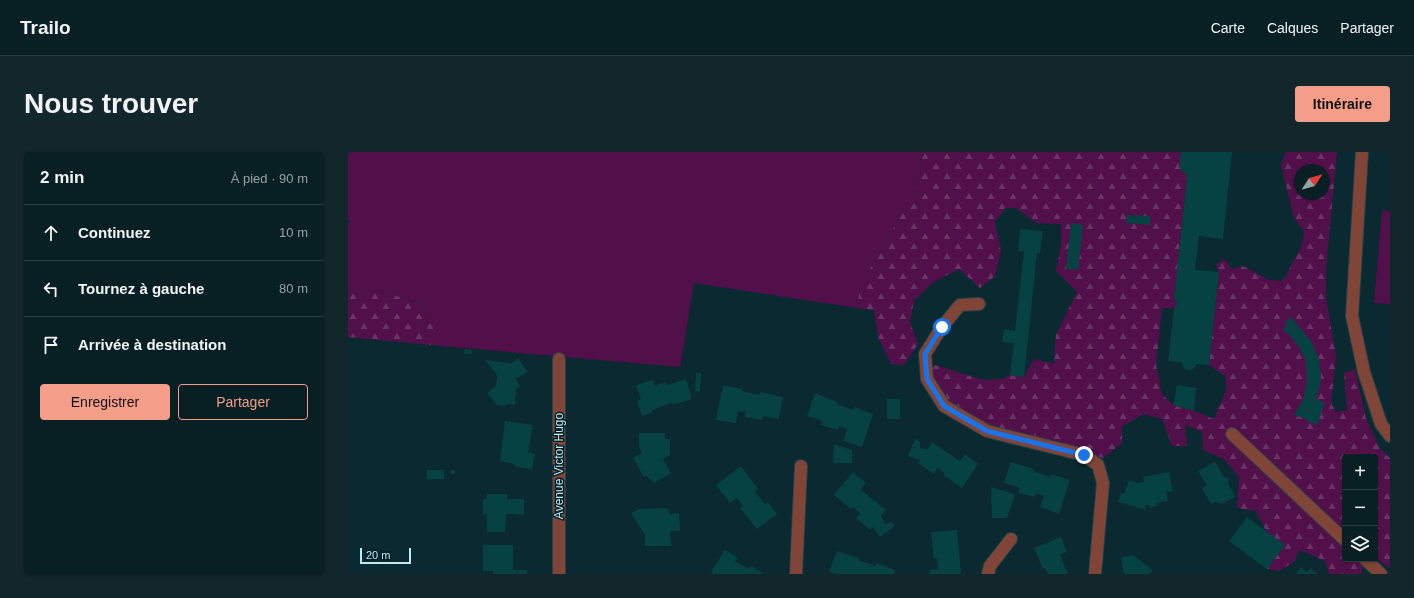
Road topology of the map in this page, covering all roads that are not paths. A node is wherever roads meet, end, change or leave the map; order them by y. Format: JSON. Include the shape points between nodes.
{"nodes":[{"id":1,"x":1362,"y":152,"type":"edge"},
{"id":2,"x":979,"y":304,"type":"dead end"},
{"id":3,"x":559,"y":359,"type":"dead end"},
{"id":4,"x":1232,"y":434,"type":"dead end"},
{"id":5,"x":1390,"y":436,"type":"edge"},
{"id":6,"x":801,"y":466,"type":"dead end"},
{"id":7,"x":1342,"y":537,"type":"edge"},
{"id":8,"x":1011,"y":539,"type":"dead end"},
{"id":9,"x":1368,"y":562,"type":"edge"},
{"id":10,"x":559,"y":574,"type":"edge"},
{"id":11,"x":796,"y":574,"type":"edge"},
{"id":12,"x":988,"y":574,"type":"edge"},
{"id":13,"x":1095,"y":574,"type":"edge"},
{"id":14,"x":1381,"y":574,"type":"edge"}],
"edges":[{"from":1,"to":5,"type":"street","via":[[1352,316],[1364,372],[1382,424]]},
{"from":2,"to":13,"type":"street","via":[[960,305],[942,327],[925,354],[927,379],[944,406],[987,431],[1084,455],[1098,464],[1103,483]]},
{"from":3,"to":10,"type":"street","name":"Avenue Victor Hugo"},
{"from":4,"to":7,"type":"street"},
{"from":6,"to":11,"type":"street"},
{"from":8,"to":12,"type":"street","via":[[990,566]]},
{"from":9,"to":14,"type":"street"}]}
